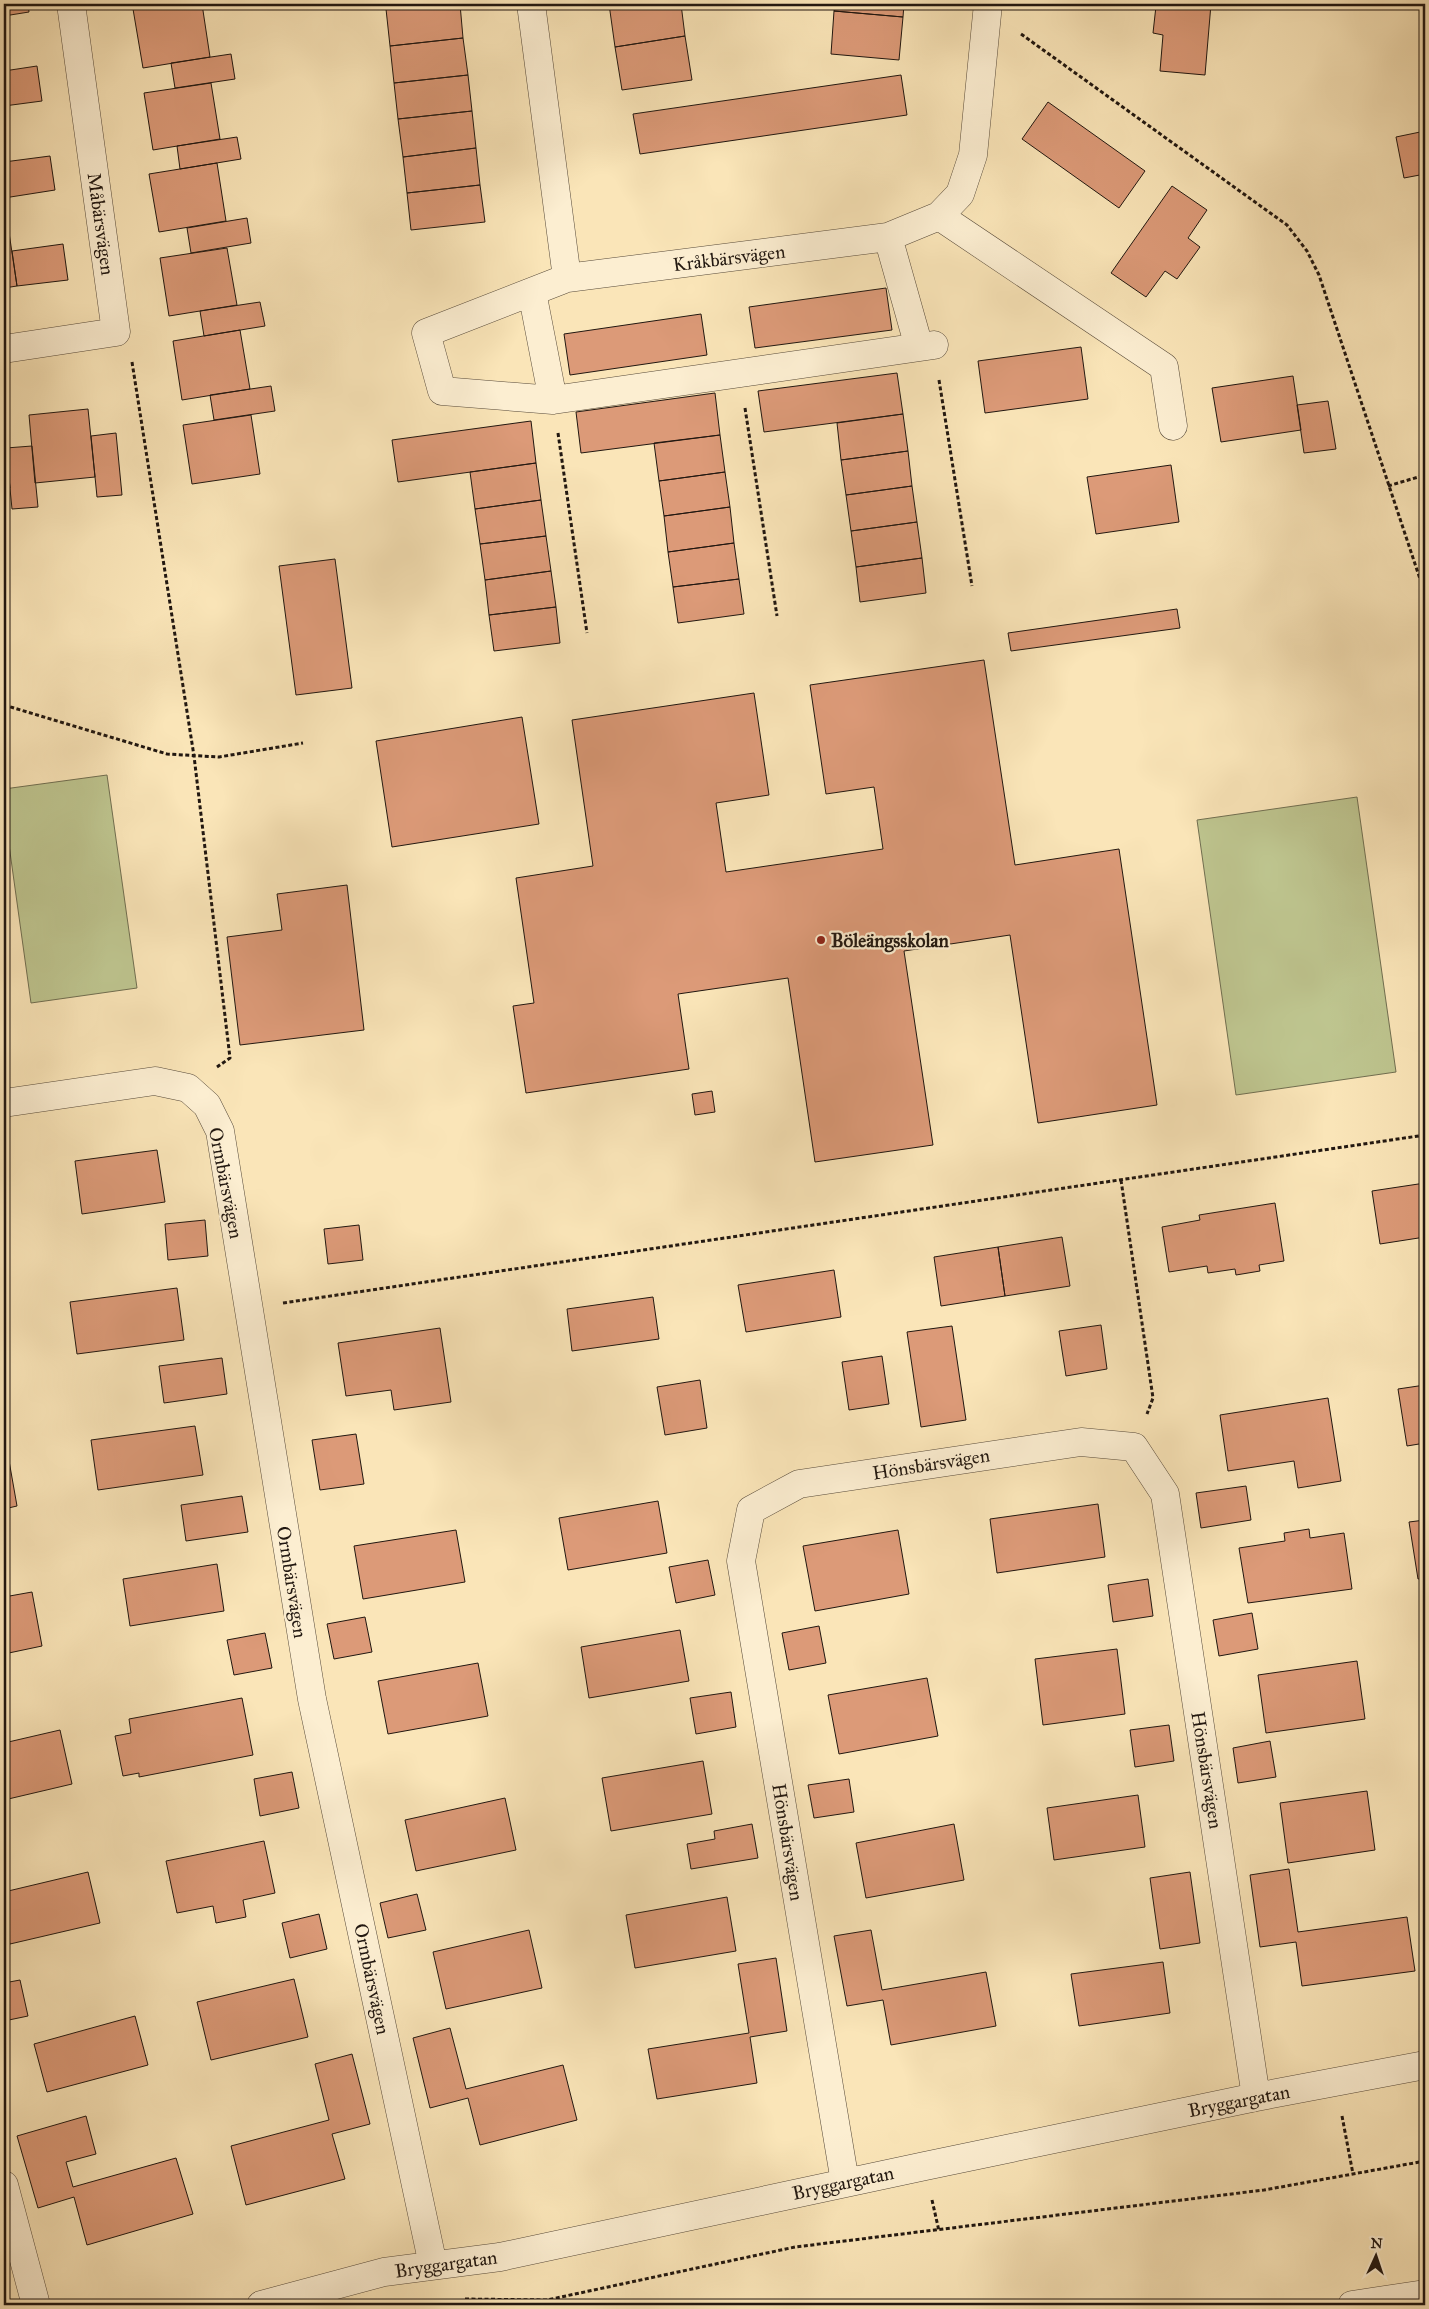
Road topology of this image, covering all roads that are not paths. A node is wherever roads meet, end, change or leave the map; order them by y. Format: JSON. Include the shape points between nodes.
{"nodes":[{"id":1,"x":72,"y":4,"type":"edge"},
{"id":2,"x":531,"y":4,"type":"edge"},
{"id":3,"x":988,"y":7,"type":"edge"},
{"id":4,"x":939,"y":216,"type":"junction"},
{"id":5,"x":888,"y":237,"type":"junction"},
{"id":6,"x":568,"y":278,"type":"junction"},
{"id":7,"x":532,"y":292,"type":"junction"},
{"id":8,"x":4,"y":349,"type":"edge"},
{"id":9,"x":553,"y":400,"type":"junction"},
{"id":10,"x":1173,"y":426,"type":"dead end"},
{"id":11,"x":4,"y":1103,"type":"edge"},
{"id":12,"x":1425,"y":2065,"type":"edge"},
{"id":13,"x":1256,"y":2097,"type":"junction"},
{"id":14,"x":845,"y":2182,"type":"junction"},
{"id":15,"x":4,"y":2185,"type":"edge"},
{"id":16,"x":433,"y":2265,"type":"junction"},
{"id":17,"x":1425,"y":2294,"type":"edge"},
{"id":18,"x":36,"y":2305,"type":"edge"},
{"id":19,"x":261,"y":2305,"type":"edge"},
{"id":20,"x":1352,"y":2305,"type":"edge"}],
"edges":[{"from":1,"to":8,"type":"street","name":"Måbärsvägen","via":[[116,332]]},
{"from":2,"to":6,"type":"street"},
{"from":3,"to":4,"type":"street","name":"Kråkbärsvägen","via":[[973,155],[960,194]]},
{"from":4,"to":5,"type":"street","name":"Kråkbärsvägen"},
{"from":4,"to":10,"type":"street","via":[[1164,367]]},
{"from":5,"to":6,"type":"street","name":"Kråkbärsvägen"},
{"from":5,"to":9,"type":"street","via":[[926,346]]},
{"from":6,"to":7,"type":"street","name":"Kråkbärsvägen"},
{"from":7,"to":9,"type":"street"},
{"from":7,"to":9,"type":"street","name":"Kråkbärsvägen","via":[[426,333],[442,390]]},
{"from":11,"to":16,"type":"street","name":"Ormbärsvägen","via":[[155,1081],[188,1088],[206,1104],[220,1131],[312,1699]]},
{"from":12,"to":13,"type":"street","name":"Bryggargatan"},
{"from":13,"to":14,"type":"street","name":"Bryggargatan"},
{"from":13,"to":14,"type":"street","name":"Hönsbärsvägen","via":[[1165,1494],[1134,1447],[1081,1442],[799,1484],[751,1510],[741,1561]]},
{"from":14,"to":16,"type":"street","name":"Bryggargatan","via":[[500,2257]]},
{"from":15,"to":18,"type":"street"},
{"from":16,"to":19,"type":"street","name":"Bryggargatan","via":[[384,2272]]},
{"from":17,"to":20,"type":"street"}]}
